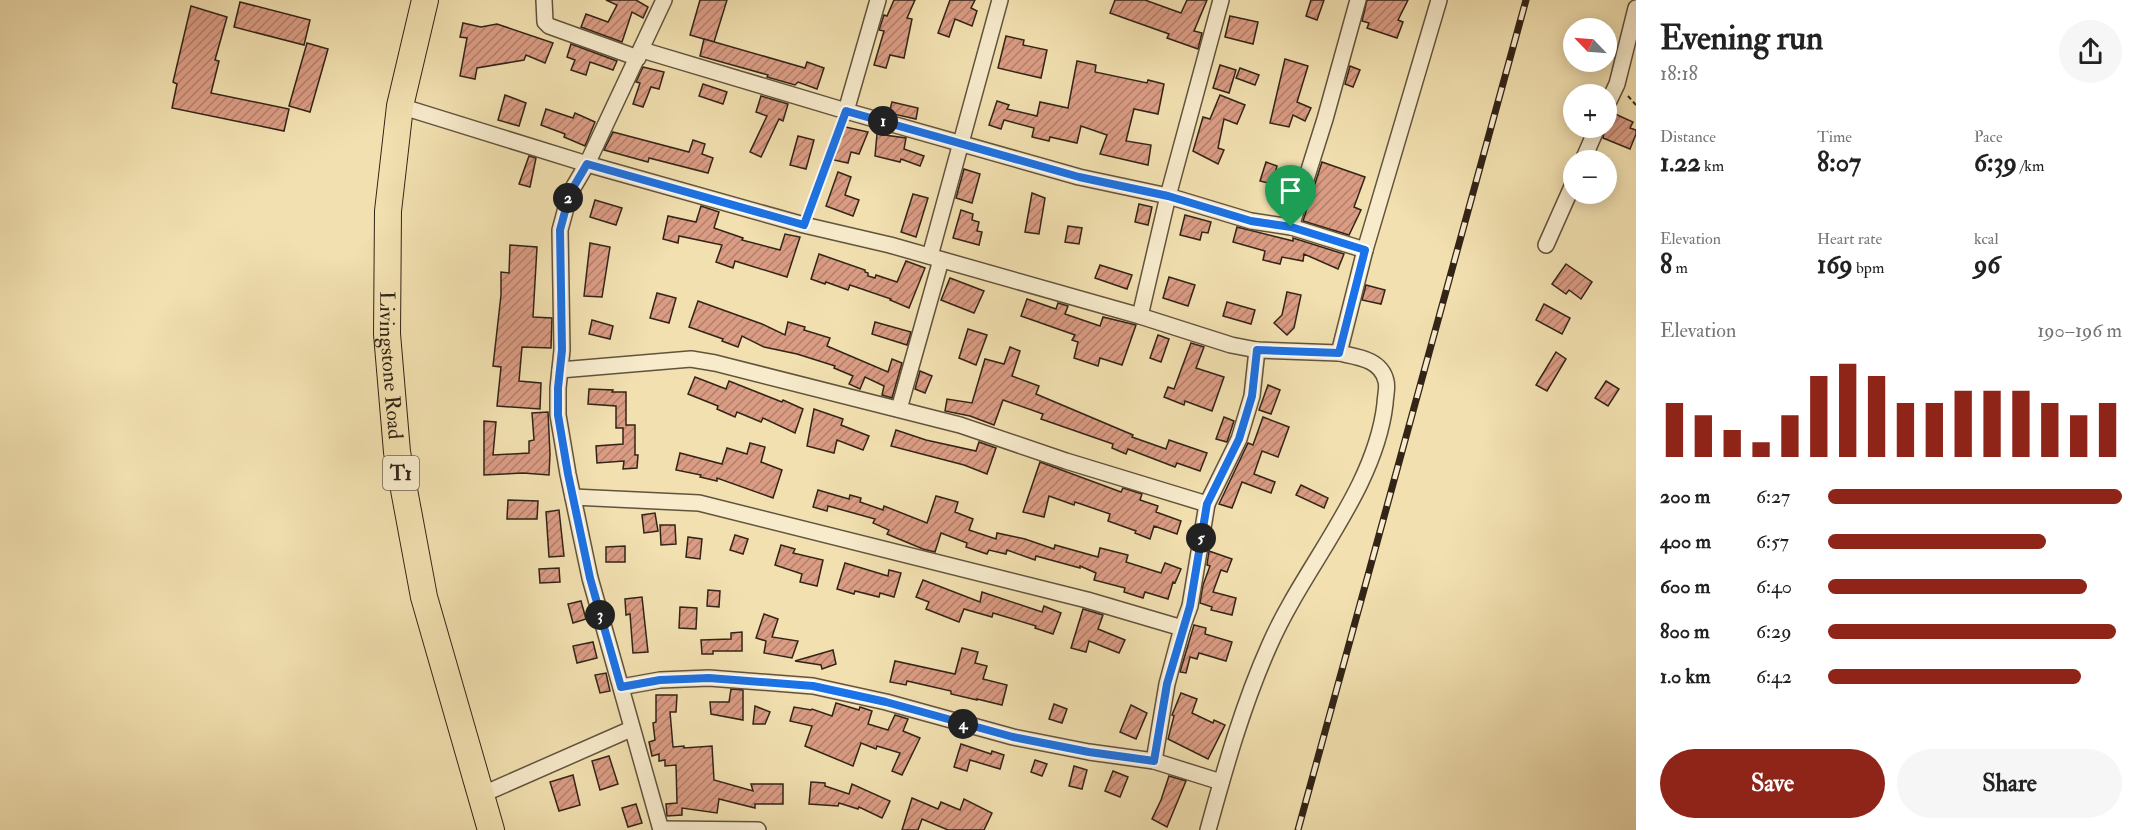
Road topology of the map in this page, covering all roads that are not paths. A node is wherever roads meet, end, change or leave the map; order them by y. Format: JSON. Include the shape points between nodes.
{"nodes":[{"id":1,"x":424,"y":0,"type":"edge"},
{"id":2,"x":544,"y":0,"type":"edge"},
{"id":3,"x":664,"y":0,"type":"edge"},
{"id":4,"x":878,"y":0,"type":"edge"},
{"id":5,"x":1000,"y":0,"type":"edge"},
{"id":6,"x":1221,"y":0,"type":"edge"},
{"id":7,"x":1358,"y":0,"type":"edge"},
{"id":8,"x":1439,"y":0,"type":"edge"},
{"id":9,"x":1636,"y":8,"type":"edge"},
{"id":10,"x":640,"y":54,"type":"junction"},
{"id":11,"x":1617,"y":84,"type":"edge"},
{"id":12,"x":400,"y":106,"type":"junction"},
{"id":13,"x":846,"y":111,"type":"junction"},
{"id":14,"x":960,"y":142,"type":"junction"},
{"id":15,"x":587,"y":164,"type":"junction"},
{"id":16,"x":1168,"y":196,"type":"junction"},
{"id":17,"x":1564,"y":204,"type":"edge"},
{"id":18,"x":1291,"y":227,"type":"junction"},
{"id":19,"x":1546,"y":244,"type":"dead end"},
{"id":20,"x":1365,"y":250,"type":"junction"},
{"id":21,"x":936,"y":258,"type":"junction"},
{"id":22,"x":1140,"y":316,"type":"junction"},
{"id":23,"x":1257,"y":350,"type":"junction"},
{"id":24,"x":1339,"y":353,"type":"junction"},
{"id":25,"x":560,"y":370,"type":"junction"},
{"id":26,"x":898,"y":409,"type":"junction"},
{"id":27,"x":573,"y":497,"type":"junction"},
{"id":28,"x":1207,"y":504,"type":"junction"},
{"id":29,"x":1182,"y":628,"type":"junction"},
{"id":30,"x":621,"y":687,"type":"junction"},
{"id":31,"x":631,"y":729,"type":"junction"},
{"id":32,"x":1154,"y":761,"type":"junction"},
{"id":33,"x":1221,"y":782,"type":"junction"},
{"id":34,"x":481,"y":795,"type":"junction"},
{"id":35,"x":491,"y":830,"type":"edge"},
{"id":36,"x":661,"y":830,"type":"edge"},
{"id":37,"x":758,"y":830,"type":"edge"},
{"id":38,"x":1208,"y":830,"type":"edge"}],
"edges":[{"from":1,"to":12,"type":"highway","name":"Livingstone Road","number":"T1"},
{"from":2,"to":10,"type":"street","via":[[544,22],[549,26]]},
{"from":3,"to":10,"type":"street"},
{"from":4,"to":13,"type":"street"},
{"from":5,"to":14,"type":"street"},
{"from":6,"to":16,"type":"street"},
{"from":7,"to":18,"type":"street"},
{"from":8,"to":20,"type":"street"},
{"from":9,"to":11,"type":"street"},
{"from":10,"to":13,"type":"street"},
{"from":10,"to":15,"type":"street"},
{"from":12,"to":15,"type":"street"},
{"from":12,"to":34,"type":"highway","name":"Livingstone Road","number":"T1","via":[[387,256],[387,334],[397,452],[424,597]]},
{"from":13,"to":14,"type":"street"},
{"from":14,"to":16,"type":"street","via":[[1079,177]]},
{"from":14,"to":21,"type":"street"},
{"from":15,"to":21,"type":"street"},
{"from":15,"to":25,"type":"street","via":[[570,193],[560,230]]},
{"from":16,"to":18,"type":"street","via":[[1251,221]]},
{"from":16,"to":22,"type":"street"},
{"from":17,"to":19,"type":"street"},
{"from":18,"to":20,"type":"street"},
{"from":20,"to":24,"type":"street"},
{"from":21,"to":22,"type":"street"},
{"from":21,"to":26,"type":"street"},
{"from":22,"to":23,"type":"street"},
{"from":23,"to":24,"type":"street"},
{"from":23,"to":28,"type":"street","via":[[1252,396],[1239,439]]},
{"from":24,"to":33,"type":"street","via":[[1363,358],[1383,372],[1387,383],[1380,432],[1357,489],[1270,642]]},
{"from":25,"to":26,"type":"street","via":[[691,358]]},
{"from":25,"to":27,"type":"street","via":[[558,415]]},
{"from":26,"to":28,"type":"street"},
{"from":27,"to":29,"type":"street","via":[[699,503],[1088,600]]},
{"from":27,"to":30,"type":"street","via":[[590,578]]},
{"from":28,"to":29,"type":"street","via":[[1190,606]]},
{"from":29,"to":32,"type":"street","via":[[1167,684]]},
{"from":30,"to":31,"type":"street"},
{"from":30,"to":32,"type":"street","via":[[709,678],[813,686],[1013,737]]},
{"from":31,"to":34,"type":"street"},
{"from":31,"to":36,"type":"street"},
{"from":32,"to":33,"type":"street"},
{"from":33,"to":38,"type":"street"},
{"from":34,"to":35,"type":"highway","name":"Livingstone Road","number":"T1"},
{"from":36,"to":37,"type":"street"}]}
